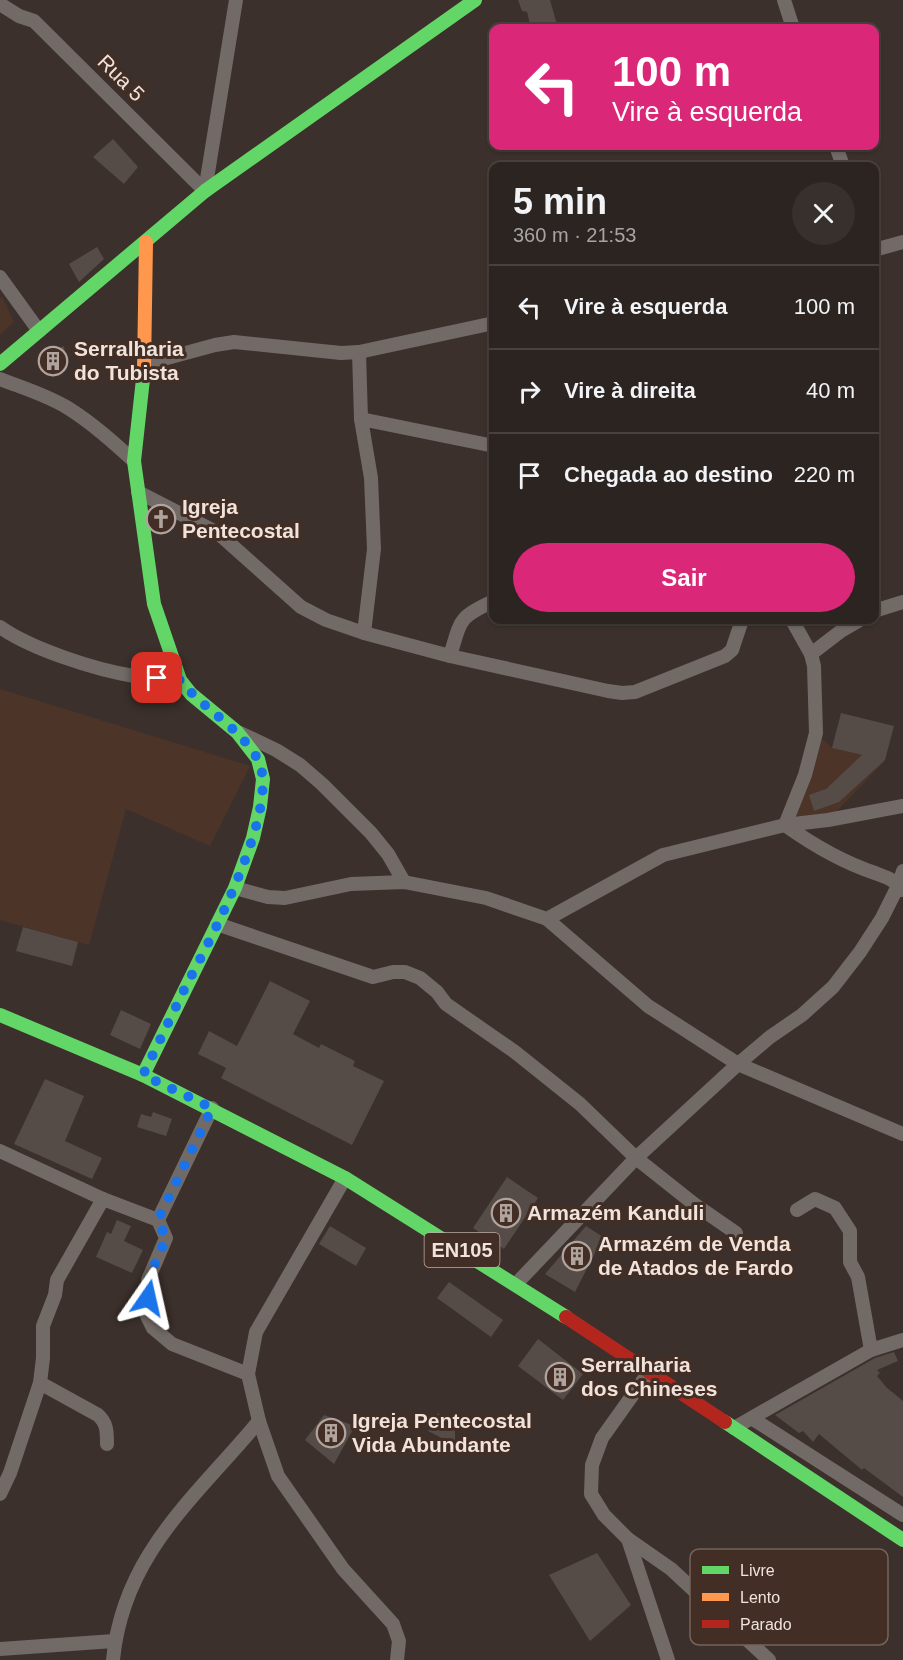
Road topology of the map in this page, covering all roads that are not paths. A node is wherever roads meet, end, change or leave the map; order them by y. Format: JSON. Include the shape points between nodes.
{"nodes":[{"id":1,"x":236,"y":0,"type":"edge"},
{"id":2,"x":475,"y":0,"type":"edge"},
{"id":3,"x":784,"y":0,"type":"edge"},
{"id":4,"x":0,"y":4,"type":"edge"},
{"id":5,"x":792,"y":24,"type":"edge"},
{"id":6,"x":205,"y":191,"type":"junction"},
{"id":7,"x":146,"y":242,"type":"junction"},
{"id":8,"x":903,"y":242,"type":"edge"},
{"id":9,"x":879,"y":249,"type":"edge"},
{"id":10,"x":0,"y":277,"type":"edge"},
{"id":11,"x":489,"y":324,"type":"edge"},
{"id":12,"x":39,"y":331,"type":"junction"},
{"id":13,"x":359,"y":352,"type":"junction"},
{"id":14,"x":0,"y":364,"type":"edge"},
{"id":15,"x":145,"y":364,"type":"junction"},
{"id":16,"x":0,"y":379,"type":"edge"},
{"id":17,"x":361,"y":419,"type":"junction"},
{"id":18,"x":489,"y":445,"type":"edge"},
{"id":19,"x":134,"y":461,"type":"junction"},
{"id":20,"x":138,"y":492,"type":"junction"},
{"id":21,"x":903,"y":602,"type":"edge"},
{"id":22,"x":489,"y":603,"type":"edge"},
{"id":23,"x":879,"y":609,"type":"edge"},
{"id":24,"x":740,"y":624,"type":"edge"},
{"id":25,"x":794,"y":624,"type":"edge"},
{"id":26,"x":853,"y":624,"type":"edge"},
{"id":27,"x":0,"y":627,"type":"edge"},
{"id":28,"x":364,"y":633,"type":"junction"},
{"id":29,"x":811,"y":654,"type":"junction"},
{"id":30,"x":450,"y":656,"type":"junction"},
{"id":31,"x":180,"y":680,"type":"junction"},
{"id":32,"x":237,"y":732,"type":"junction"},
{"id":33,"x":903,"y":806,"type":"edge"},
{"id":34,"x":785,"y":825,"type":"junction"},
{"id":35,"x":404,"y":882,"type":"junction"},
{"id":36,"x":902,"y":883,"type":"edge"},
{"id":37,"x":235,"y":888,"type":"junction"},
{"id":38,"x":547,"y":919,"type":"junction"},
{"id":39,"x":217,"y":924,"type":"junction"},
{"id":40,"x":0,"y":1015,"type":"edge"},
{"id":41,"x":738,"y":1064,"type":"junction"},
{"id":42,"x":143,"y":1075,"type":"junction"},
{"id":43,"x":212,"y":1108,"type":"junction"},
{"id":44,"x":903,"y":1134,"type":"edge"},
{"id":45,"x":0,"y":1151,"type":"edge"},
{"id":46,"x":636,"y":1158,"type":"junction"},
{"id":47,"x":345,"y":1178,"type":"junction"},
{"id":48,"x":102,"y":1199,"type":"junction"},
{"id":49,"x":796,"y":1210,"type":"dead end"},
{"id":50,"x":158,"y":1220,"type":"junction"},
{"id":51,"x":736,"y":1233,"type":"dead end"},
{"id":52,"x":516,"y":1284,"type":"junction"},
{"id":53,"x":903,"y":1340,"type":"edge"},
{"id":54,"x":872,"y":1350,"type":"junction"},
{"id":55,"x":649,"y":1371,"type":"junction"},
{"id":56,"x":248,"y":1374,"type":"junction"},
{"id":57,"x":40,"y":1383,"type":"junction"},
{"id":58,"x":753,"y":1419,"type":"junction"},
{"id":59,"x":259,"y":1421,"type":"junction"},
{"id":60,"x":734,"y":1428,"type":"junction"},
{"id":61,"x":107,"y":1444,"type":"dead end"},
{"id":62,"x":870,"y":1489,"type":"junction"},
{"id":63,"x":0,"y":1494,"type":"edge"},
{"id":64,"x":854,"y":1508,"type":"junction"},
{"id":65,"x":903,"y":1515,"type":"edge"},
{"id":66,"x":628,"y":1539,"type":"junction"},
{"id":67,"x":903,"y":1540,"type":"edge"},
{"id":68,"x":690,"y":1587,"type":"edge"},
{"id":69,"x":114,"y":1641,"type":"junction"},
{"id":70,"x":753,"y":1645,"type":"edge"},
{"id":71,"x":0,"y":1649,"type":"edge"},
{"id":72,"x":112,"y":1660,"type":"edge"},
{"id":73,"x":397,"y":1660,"type":"edge"},
{"id":74,"x":668,"y":1660,"type":"edge"},
{"id":75,"x":769,"y":1660,"type":"edge"}],
"edges":[{"from":1,"to":6,"type":"street"},
{"from":2,"to":6,"type":"main road"},
{"from":3,"to":5,"type":"street"},
{"from":4,"to":6,"type":"street","name":"Rua 5","via":[[34,21]]},
{"from":6,"to":7,"type":"main road"},
{"from":7,"to":12,"type":"main road"},
{"from":7,"to":15,"type":"main road"},
{"from":8,"to":9,"type":"street"},
{"from":10,"to":12,"type":"street"},
{"from":11,"to":13,"type":"street"},
{"from":12,"to":14,"type":"main road"},
{"from":13,"to":15,"type":"street","via":[[234,342]]},
{"from":13,"to":17,"type":"street"},
{"from":15,"to":19,"type":"main road"},
{"from":16,"to":19,"type":"street","via":[[68,408]]},
{"from":17,"to":18,"type":"street"},
{"from":17,"to":28,"type":"street","via":[[371,478],[374,549]]},
{"from":19,"to":20,"type":"main road"},
{"from":20,"to":28,"type":"street","via":[[218,533],[301,607]]},
{"from":20,"to":31,"type":"main road","via":[[154,604]]},
{"from":21,"to":23,"type":"street"},
{"from":22,"to":30,"type":"street","via":[[468,613],[461,622]]},
{"from":24,"to":30,"type":"street","via":[[732,650],[726,656],[635,692],[622,693]]},
{"from":25,"to":29,"type":"street"},
{"from":26,"to":29,"type":"street"},
{"from":27,"to":31,"type":"street","via":[[38,647],[98,668]]},
{"from":28,"to":30,"type":"street"},
{"from":29,"to":34,"type":"street","via":[[816,733]]},
{"from":31,"to":32,"type":"main road"},
{"from":32,"to":35,"type":"street","via":[[276,750],[322,784],[388,854]]},
{"from":32,"to":37,"type":"main road","via":[[258,759],[262,779],[253,838]]},
{"from":33,"to":34,"type":"street"},
{"from":34,"to":36,"type":"street","via":[[853,866]]},
{"from":34,"to":38,"type":"street","via":[[663,855]]},
{"from":35,"to":37,"type":"street","via":[[351,884],[285,898]]},
{"from":35,"to":38,"type":"street","via":[[486,898]]},
{"from":36,"to":41,"type":"street","via":[[860,952],[833,987]]},
{"from":37,"to":39,"type":"main road"},
{"from":38,"to":41,"type":"street","via":[[648,1006]]},
{"from":39,"to":42,"type":"main road"},
{"from":39,"to":46,"type":"street","via":[[374,977],[405,972],[420,978],[446,1004],[515,1052],[579,1104]]},
{"from":40,"to":42,"type":"main road","number":"EN105"},
{"from":41,"to":44,"type":"street"},
{"from":41,"to":46,"type":"street"},
{"from":42,"to":43,"type":"main road","number":"EN105"},
{"from":43,"to":47,"type":"main road","number":"EN105"},
{"from":43,"to":50,"type":"street"},
{"from":45,"to":48,"type":"street"},
{"from":46,"to":51,"type":"street"},
{"from":46,"to":52,"type":"street"},
{"from":47,"to":52,"type":"main road","number":"EN105"},
{"from":47,"to":56,"type":"street","via":[[256,1332]]},
{"from":48,"to":50,"type":"street"},
{"from":48,"to":57,"type":"street","via":[[57,1280],[43,1326]]},
{"from":49,"to":54,"type":"street","via":[[815,1199],[835,1209],[850,1231],[850,1262],[860,1287]]},
{"from":50,"to":56,"type":"street","via":[[166,1238],[148,1280],[147,1316],[153,1328],[172,1344]]},
{"from":52,"to":55,"type":"main road","number":"EN105"},
{"from":53,"to":54,"type":"street"},
{"from":54,"to":58,"type":"street"},
{"from":55,"to":60,"type":"main road","number":"EN105"},
{"from":55,"to":66,"type":"street","via":[[602,1438],[592,1465],[591,1494],[604,1515]]},
{"from":56,"to":59,"type":"street"},
{"from":57,"to":61,"type":"street","via":[[104,1420]]},
{"from":57,"to":63,"type":"street"},
{"from":58,"to":60,"type":"street"},
{"from":58,"to":62,"type":"street"},
{"from":59,"to":69,"type":"street","via":[[160,1534],[138,1571]]},
{"from":59,"to":73,"type":"street","via":[[278,1476],[343,1569],[393,1624],[399,1641]]},
{"from":60,"to":64,"type":"main road","number":"EN105"},
{"from":62,"to":64,"type":"street"},
{"from":62,"to":65,"type":"street"},
{"from":64,"to":67,"type":"main road","number":"EN105"},
{"from":66,"to":68,"type":"street"},
{"from":66,"to":74,"type":"street"},
{"from":69,"to":71,"type":"street"},
{"from":69,"to":72,"type":"street"},
{"from":70,"to":75,"type":"street"}]}
